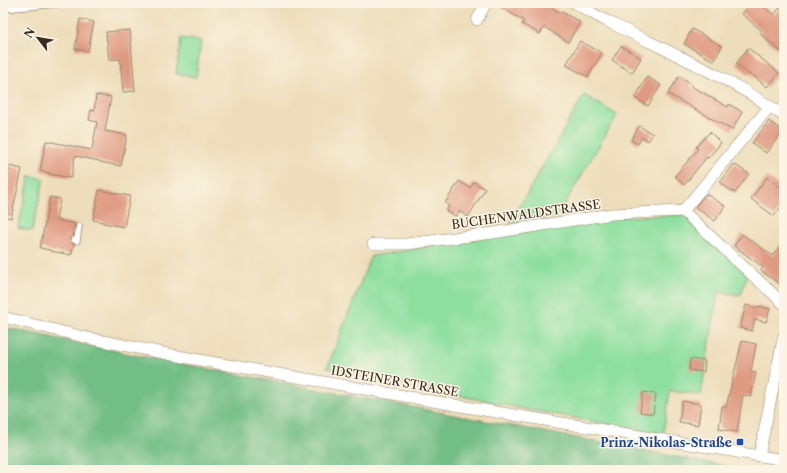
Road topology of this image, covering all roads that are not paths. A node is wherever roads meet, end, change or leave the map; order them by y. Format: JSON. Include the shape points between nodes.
{"nodes":[{"id":1,"x":69,"y":3,"type":"edge"},
{"id":2,"x":486,"y":3,"type":"edge"},
{"id":3,"x":575,"y":3,"type":"edge"},
{"id":4,"x":3,"y":9,"type":"edge"},
{"id":5,"x":477,"y":20,"type":"dead end"},
{"id":6,"x":770,"y":106,"type":"junction"},
{"id":7,"x":784,"y":116,"type":"edge"},
{"id":8,"x":683,"y":210,"type":"junction"},
{"id":9,"x":79,"y":226,"type":"dead end"},
{"id":10,"x":74,"y":240,"type":"dead end"},
{"id":11,"x":373,"y":244,"type":"dead end"},
{"id":12,"x":784,"y":304,"type":"edge"},
{"id":13,"x":3,"y":317,"type":"edge"},
{"id":14,"x":784,"y":335,"type":"edge"},
{"id":15,"x":759,"y":456,"type":"junction"},
{"id":16,"x":784,"y":460,"type":"edge"}],
"edges":[{"from":1,"to":4,"type":"lane"},
{"from":2,"to":5,"type":"street"},
{"from":3,"to":6,"type":"street","via":[[606,21],[665,48]]},
{"from":6,"to":7,"type":"street"},
{"from":6,"to":8,"type":"street"},
{"from":8,"to":11,"type":"street","name":"BUCHENWALDSTRASSE","via":[[612,214],[422,242]]},
{"from":8,"to":12,"type":"street"},
{"from":9,"to":10,"type":"lane","via":[[77,241]]},
{"from":13,"to":15,"type":"street","name":"IDSTEINER STRASSE","via":[[88,338],[188,358]]},
{"from":14,"to":15,"type":"street"},
{"from":15,"to":16,"type":"street","name":"IDSTEINER STRASSE"}]}
